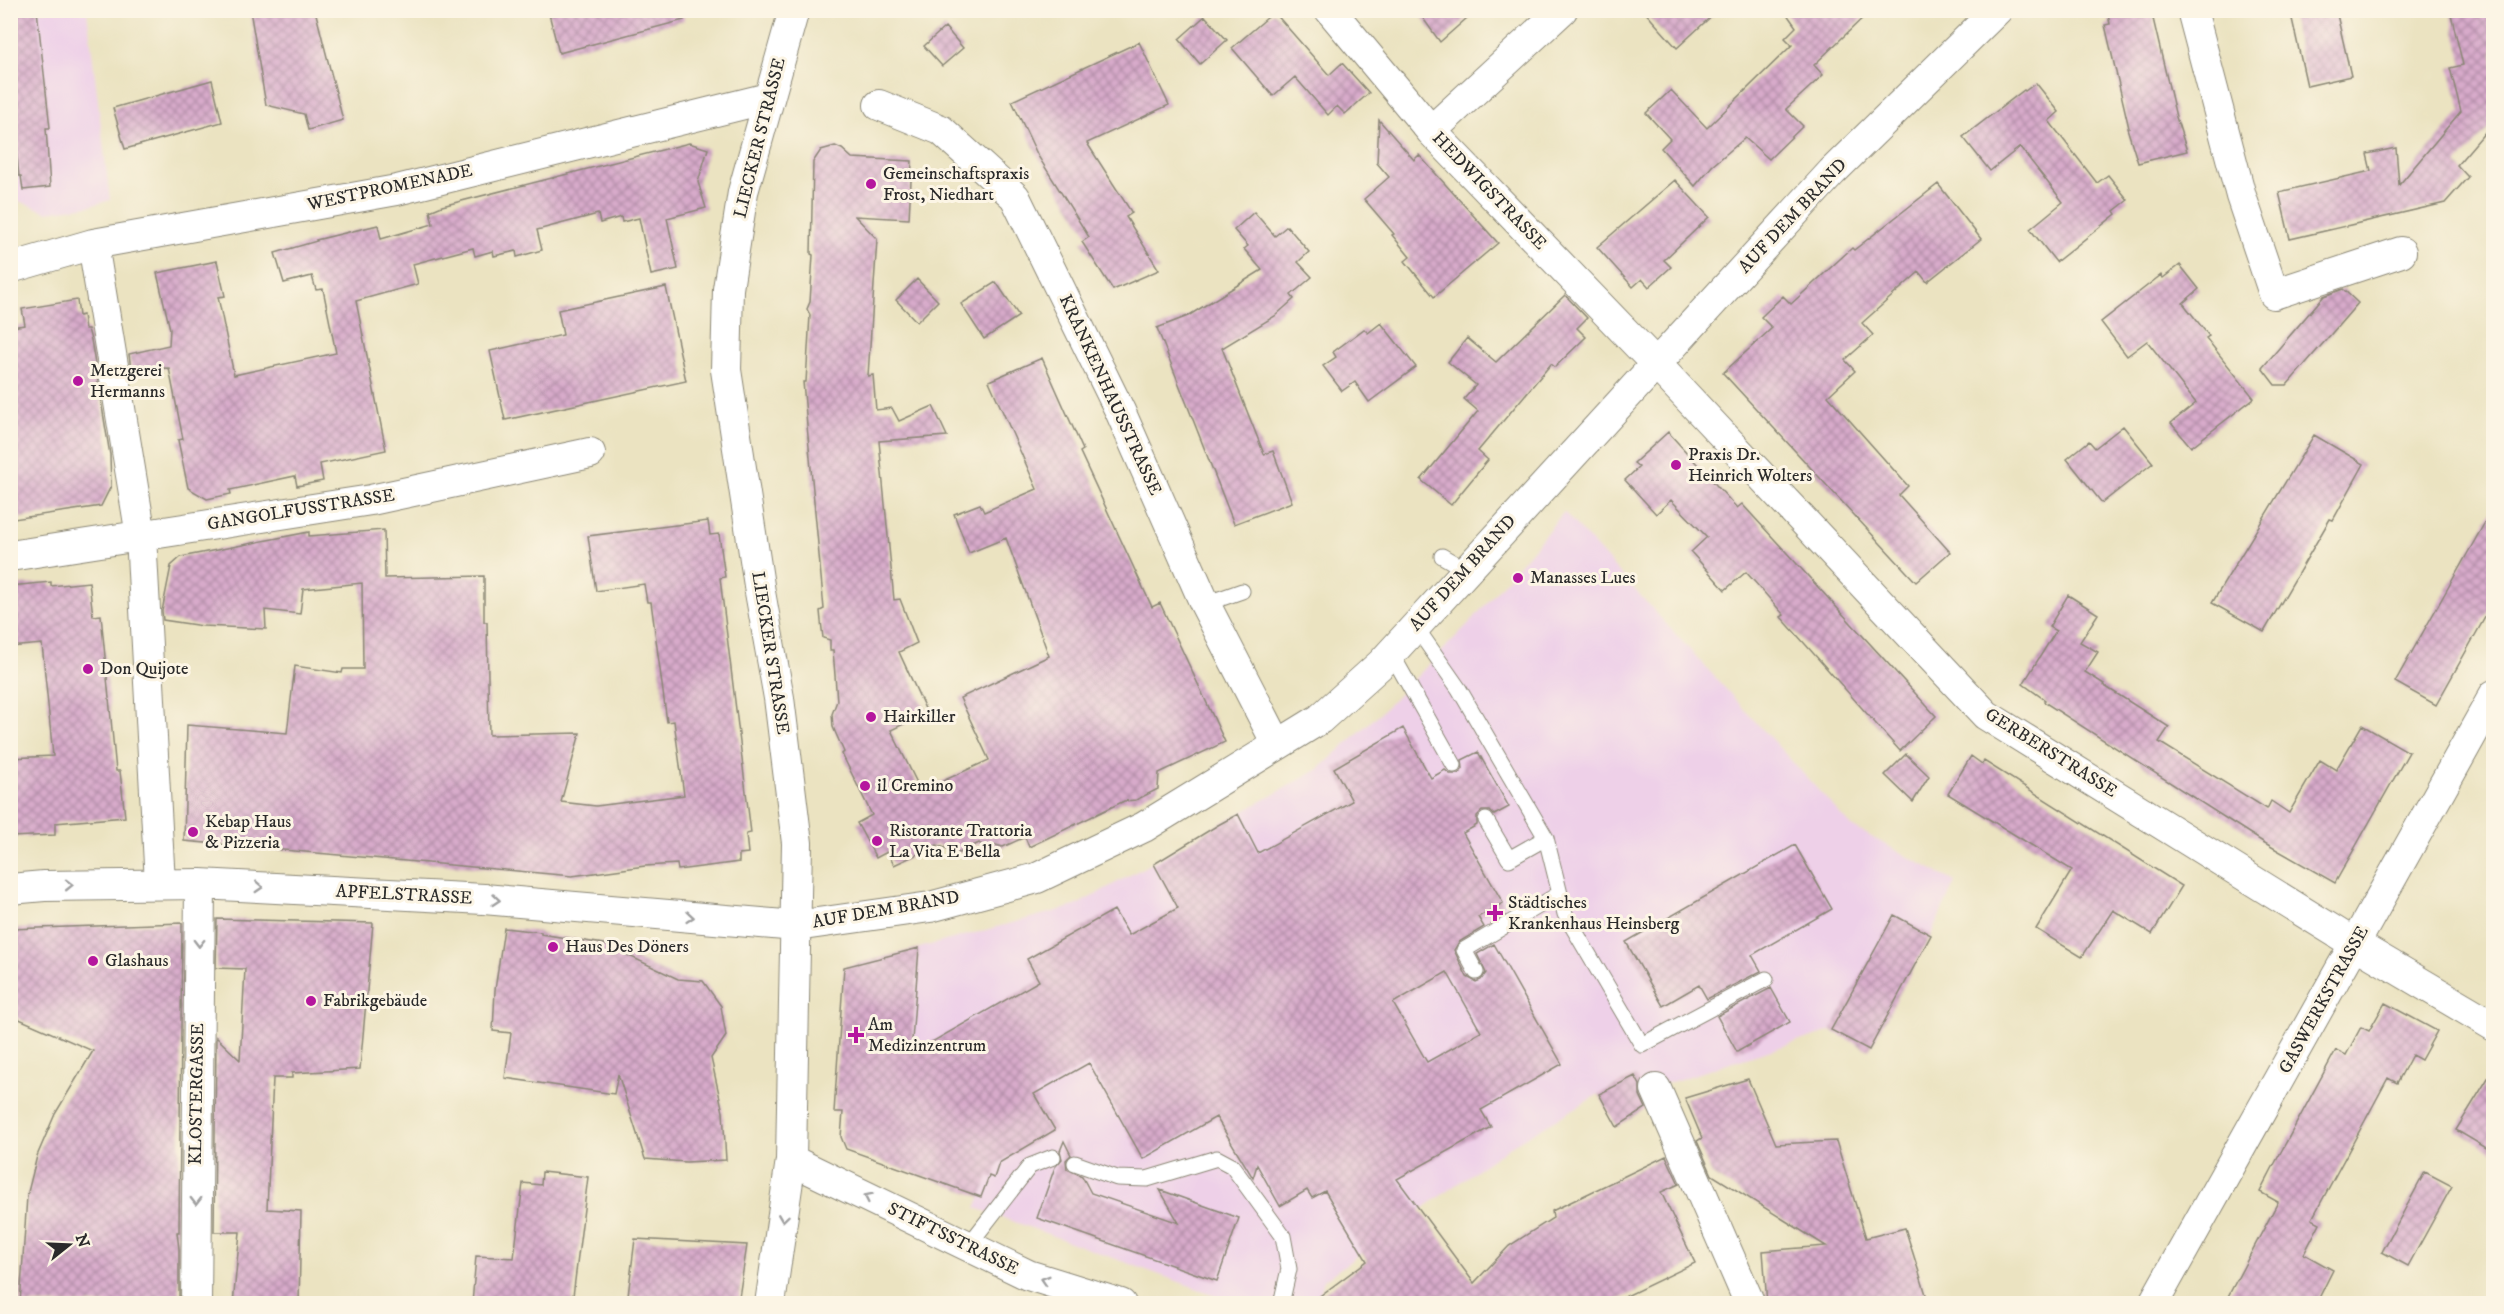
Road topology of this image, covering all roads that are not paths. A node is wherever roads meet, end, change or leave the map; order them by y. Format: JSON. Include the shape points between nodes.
{"nodes":[{"id":1,"x":794,"y":10,"type":"edge"},
{"id":2,"x":1330,"y":10,"type":"edge"},
{"id":3,"x":1562,"y":10,"type":"edge"},
{"id":4,"x":1997,"y":10,"type":"edge"},
{"id":5,"x":2192,"y":10,"type":"edge"},
{"id":6,"x":768,"y":98,"type":"junction"},
{"id":7,"x":879,"y":105,"type":"dead end"},
{"id":8,"x":1431,"y":131,"type":"junction"},
{"id":9,"x":93,"y":244,"type":"junction"},
{"id":10,"x":2401,"y":252,"type":"dead end"},
{"id":11,"x":10,"y":268,"type":"edge"},
{"id":12,"x":1656,"y":365,"type":"junction"},
{"id":13,"x":590,"y":453,"type":"dead end"},
{"id":14,"x":141,"y":536,"type":"junction"},
{"id":15,"x":10,"y":556,"type":"edge"},
{"id":16,"x":1242,"y":591,"type":"dead end"},
{"id":17,"x":1205,"y":604,"type":"junction"},
{"id":18,"x":1415,"y":626,"type":"junction"},
{"id":19,"x":1391,"y":653,"type":"junction"},
{"id":20,"x":2493,"y":695,"type":"edge"},
{"id":21,"x":1277,"y":744,"type":"junction"},
{"id":22,"x":1454,"y":765,"type":"dead end"},
{"id":23,"x":1486,"y":820,"type":"dead end"},
{"id":24,"x":1546,"y":838,"type":"junction"},
{"id":25,"x":160,"y":883,"type":"junction"},
{"id":26,"x":200,"y":884,"type":"junction"},
{"id":27,"x":10,"y":888,"type":"edge"},
{"id":28,"x":1559,"y":894,"type":"junction"},
{"id":29,"x":796,"y":926,"type":"junction"},
{"id":30,"x":2355,"y":944,"type":"junction"},
{"id":31,"x":1476,"y":972,"type":"dead end"},
{"id":32,"x":1766,"y":979,"type":"dead end"},
{"id":33,"x":2493,"y":1026,"type":"edge"},
{"id":34,"x":1656,"y":1089,"type":"dead end"},
{"id":35,"x":1053,"y":1157,"type":"dead end"},
{"id":36,"x":791,"y":1161,"type":"junction"},
{"id":37,"x":1075,"y":1163,"type":"dead end"},
{"id":38,"x":968,"y":1246,"type":"junction"},
{"id":39,"x":196,"y":1304,"type":"edge"},
{"id":40,"x":770,"y":1304,"type":"edge"},
{"id":41,"x":1121,"y":1304,"type":"edge"},
{"id":42,"x":1281,"y":1304,"type":"edge"},
{"id":43,"x":1750,"y":1304,"type":"edge"},
{"id":44,"x":2153,"y":1304,"type":"edge"}],
"edges":[{"from":1,"to":6,"type":"street","name":"LIECKER STRASSE"},
{"from":2,"to":8,"type":"street","name":"HEDWIGSTRASSE"},
{"from":3,"to":8,"type":"street"},
{"from":4,"to":12,"type":"street","name":"AUF DEM BRAND","via":[[1832,172]]},
{"from":5,"to":10,"type":"street","via":[[2241,196],[2274,294]]},
{"from":6,"to":9,"type":"street","name":"WESTPROMENADE","via":[[397,190]]},
{"from":6,"to":29,"type":"street","name":"LIECKER STRASSE","via":[[743,192],[730,278],[726,369],[781,709],[797,843]]},
{"from":7,"to":17,"type":"street","name":"KRANKENHAUSSTRASSE","via":[[941,130],[1015,197],[1120,411]]},
{"from":8,"to":12,"type":"street","name":"HEDWIGSTRASSE"},
{"from":9,"to":11,"type":"street","name":"WESTPROMENADE"},
{"from":9,"to":14,"type":"street"},
{"from":12,"to":18,"type":"street","name":"AUF DEM BRAND","via":[[1454,563]]},
{"from":12,"to":30,"type":"street","name":"GERBERSTRASSE","via":[[1986,715]]},
{"from":13,"to":14,"type":"street","name":"GANGOLFUSSTRASSE","via":[[371,500]]},
{"from":14,"to":15,"type":"street","name":"GANGOLFUSSTRASSE"},
{"from":14,"to":25,"type":"street"},
{"from":16,"to":17,"type":"lane"},
{"from":17,"to":21,"type":"street","name":"KRANKENHAUSSTRASSE"},
{"from":18,"to":19,"type":"street","name":"AUF DEM BRAND"},
{"from":18,"to":24,"type":"lane","via":[[1459,689]]},
{"from":19,"to":21,"type":"street","name":"AUF DEM BRAND","via":[[1320,719]]},
{"from":19,"to":22,"type":"lane"},
{"from":20,"to":30,"type":"street","name":"GASWERKSTRASSE"},
{"from":21,"to":29,"type":"street","name":"AUF DEM BRAND","via":[[1144,827],[1037,878],[930,907]]},
{"from":23,"to":24,"type":"lane","via":[[1509,859]]},
{"from":24,"to":28,"type":"lane"},
{"from":25,"to":26,"type":"street","name":"APFELSTRASSE"},
{"from":27,"to":25,"type":"street","name":"APFELSTRASSE","one_way":true},
{"from":26,"to":29,"type":"street","name":"APFELSTRASSE","one_way":true,"via":[[484,899]]},
{"from":26,"to":39,"type":"street","name":"KLOSTERGASSE","one_way":true},
{"from":28,"to":31,"type":"lane","via":[[1464,950]]},
{"from":28,"to":32,"type":"lane","via":[[1565,914],[1642,1045]]},
{"from":29,"to":36,"type":"street","name":"LIECKER STRASSE"},
{"from":30,"to":33,"type":"street","name":"GERBERSTRASSE"},
{"from":30,"to":44,"type":"street","name":"GASWERKSTRASSE"},
{"from":34,"to":43,"type":"street"},
{"from":35,"to":38,"type":"lane","via":[[1030,1166]]},
{"from":38,"to":36,"type":"street","name":"STIFTSSTRASSE","one_way":true},
{"from":36,"to":40,"type":"street","name":"LIECKER STRASSE","one_way":true},
{"from":37,"to":42,"type":"lane","via":[[1118,1178],[1147,1179],[1217,1158],[1232,1166],[1283,1236],[1289,1269]]},
{"from":41,"to":38,"type":"street","name":"STIFTSSTRASSE","one_way":true,"via":[[1028,1275]]}]}
